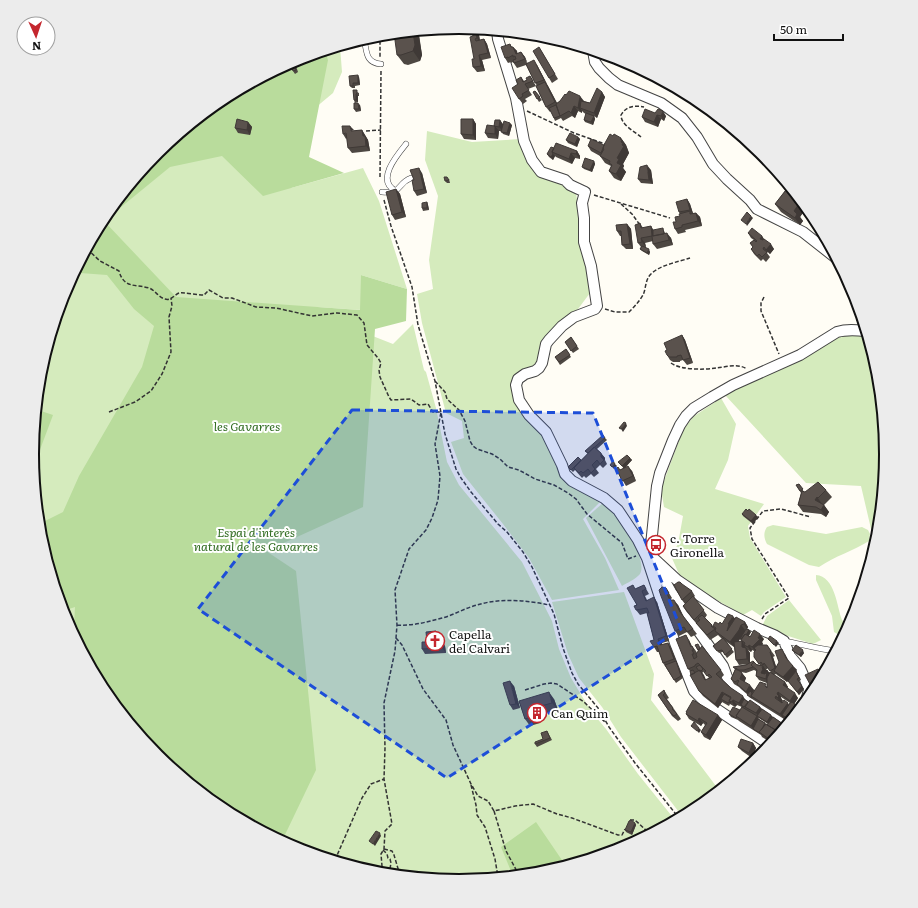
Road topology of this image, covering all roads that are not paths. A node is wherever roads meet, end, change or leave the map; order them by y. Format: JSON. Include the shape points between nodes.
{"nodes":[{"id":1,"x":498,"y":36,"type":"edge"},
{"id":2,"x":365,"y":45,"type":"edge"},
{"id":3,"x":595,"y":56,"type":"edge"},
{"id":4,"x":381,"y":64,"type":"road end"},
{"id":5,"x":406,"y":144,"type":"dead end"},
{"id":6,"x":411,"y":178,"type":"edge"},
{"id":7,"x":396,"y":191,"type":"junction"},
{"id":8,"x":382,"y":192,"type":"road end"},
{"id":9,"x":827,"y":251,"type":"edge"},
{"id":10,"x":861,"y":331,"type":"edge"},
{"id":11,"x":647,"y":555,"type":"junction"},
{"id":12,"x":784,"y":641,"type":"junction"},
{"id":13,"x":830,"y":650,"type":"edge"},
{"id":14,"x":807,"y":688,"type":"edge"},
{"id":15,"x":783,"y":721,"type":"edge"},
{"id":16,"x":765,"y":742,"type":"edge"}],
"edges":[{"from":1,"to":11,"type":"street","via":[[516,98],[524,141],[532,160],[542,172],[565,180],[585,192],[582,203],[584,242],[591,266],[597,308],[574,316],[562,326],[546,344],[539,368],[524,374],[518,380],[516,392],[522,406],[549,438],[565,474],[572,481],[604,498],[618,510]]},
{"from":2,"to":4,"type":"lane","via":[[371,61]]},
{"from":3,"to":9,"type":"street","via":[[599,68],[609,78],[625,88],[661,103],[682,118],[698,137],[713,164],[757,209],[803,232]]},
{"from":5,"to":7,"type":"lane","via":[[393,161],[388,174],[389,186]]},
{"from":6,"to":7,"type":"lane"},
{"from":7,"to":8,"type":"lane"},
{"from":10,"to":11,"type":"street","via":[[843,330],[783,363],[733,385],[694,408],[680,425],[664,462],[657,486]]},
{"from":11,"to":12,"type":"street","via":[[677,580],[718,608]]},
{"from":11,"to":15,"type":"street","via":[[723,666],[730,685]]},
{"from":11,"to":16,"type":"street","via":[[675,643],[694,691]]},
{"from":12,"to":13,"type":"lane"},
{"from":12,"to":14,"type":"street","via":[[790,656],[800,668]]}]}
